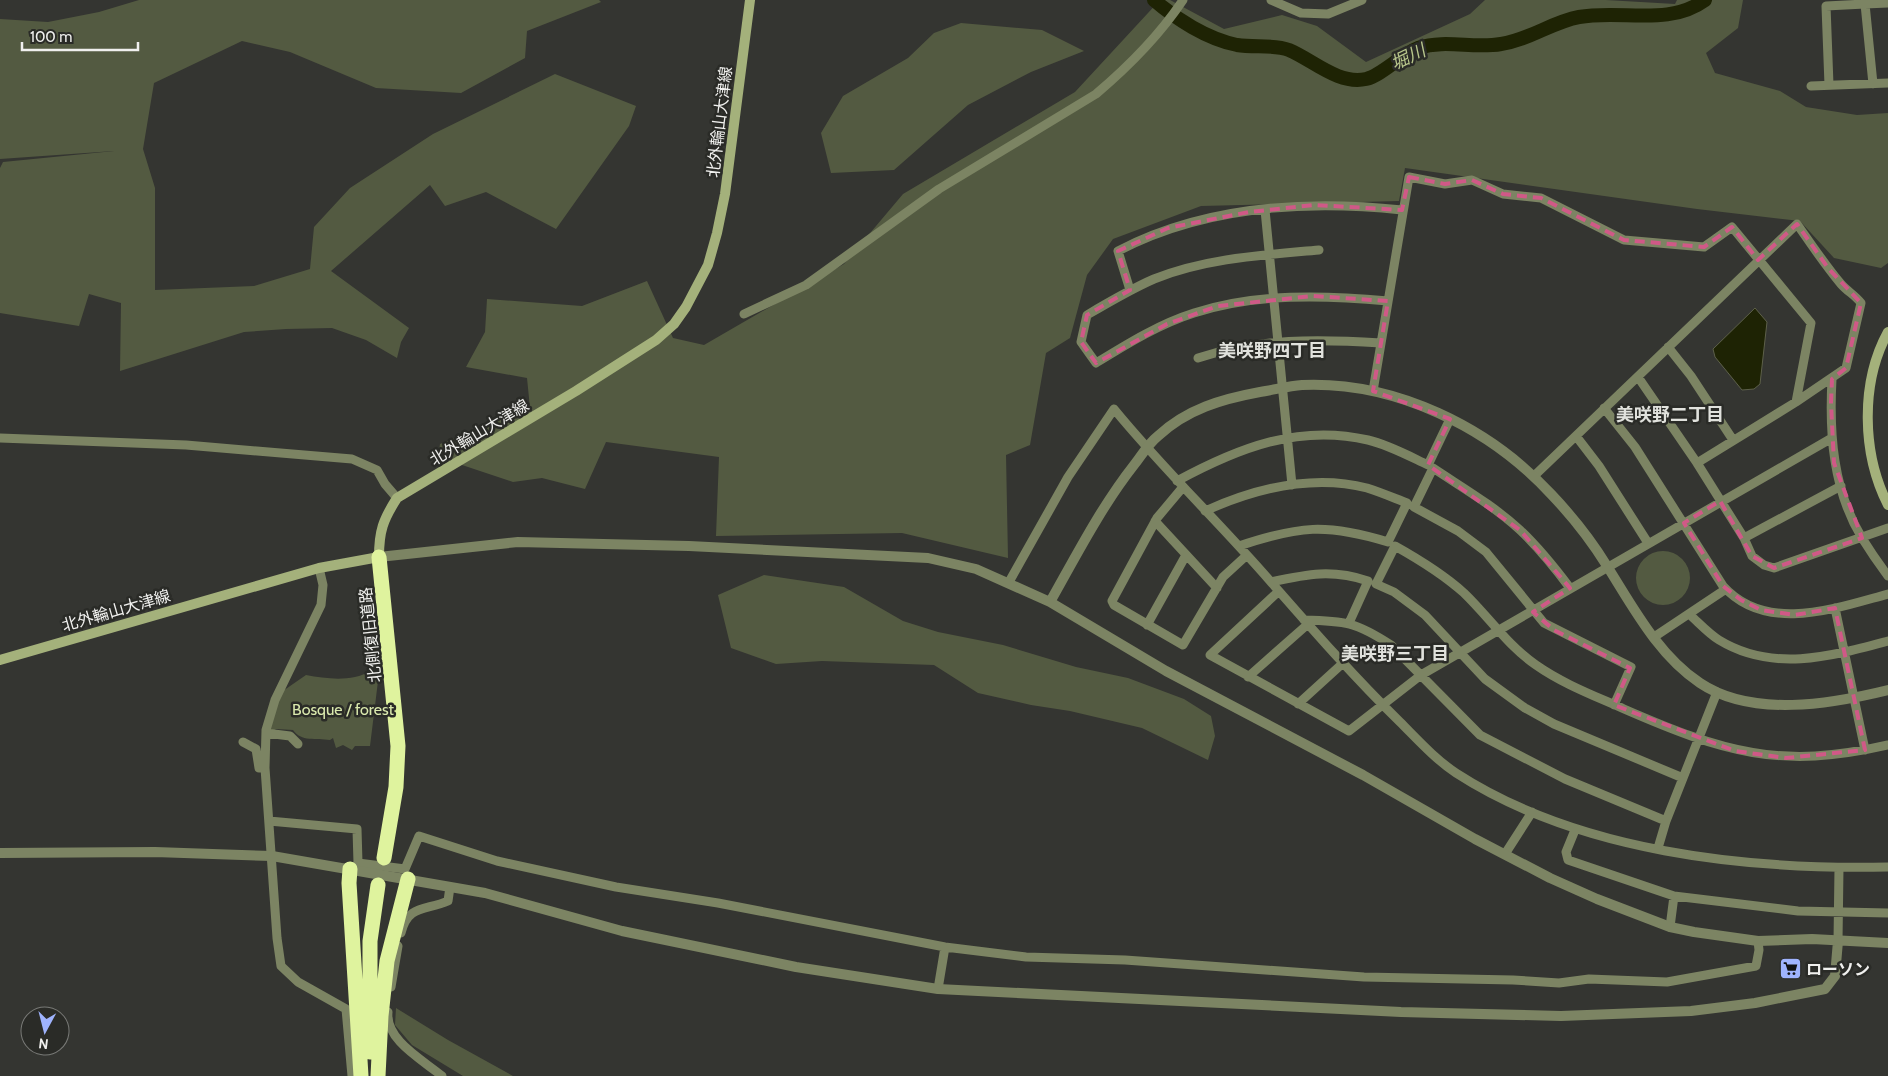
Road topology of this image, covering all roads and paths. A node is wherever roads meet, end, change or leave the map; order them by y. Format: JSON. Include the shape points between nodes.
{"nodes":[{"id":1,"x":750,"y":0,"type":"edge"},
{"id":2,"x":1183,"y":0,"type":"edge"},
{"id":3,"x":1271,"y":0,"type":"edge"},
{"id":4,"x":1362,"y":0,"type":"edge"},
{"id":5,"x":1888,"y":3,"type":"edge"},
{"id":6,"x":1866,"y":4,"type":"junction"},
{"id":7,"x":1888,"y":83,"type":"edge"},
{"id":8,"x":1873,"y":84,"type":"junction"},
{"id":9,"x":1829,"y":85,"type":"junction"},
{"id":10,"x":1812,"y":86,"type":"dead end"},
{"id":11,"x":1265,"y":210,"type":"junction"},
{"id":12,"x":1402,"y":210,"type":"junction"},
{"id":13,"x":1319,"y":250,"type":"dead end"},
{"id":14,"x":1269,"y":254,"type":"junction"},
{"id":15,"x":1758,"y":260,"type":"junction"},
{"id":16,"x":1130,"y":290,"type":"junction"},
{"id":17,"x":1274,"y":299,"type":"junction"},
{"id":18,"x":1388,"y":301,"type":"junction"},
{"id":19,"x":744,"y":314,"type":"dead end"},
{"id":20,"x":1888,"y":332,"type":"edge"},
{"id":21,"x":1278,"y":341,"type":"junction"},
{"id":22,"x":1381,"y":342,"type":"junction"},
{"id":23,"x":1668,"y":347,"type":"junction"},
{"id":24,"x":1198,"y":358,"type":"dead end"},
{"id":25,"x":1638,"y":376,"type":"junction"},
{"id":26,"x":1832,"y":379,"type":"junction"},
{"id":27,"x":1282,"y":388,"type":"junction"},
{"id":28,"x":1374,"y":391,"type":"junction"},
{"id":29,"x":1796,"y":402,"type":"junction"},
{"id":30,"x":1604,"y":408,"type":"junction"},
{"id":31,"x":1450,"y":419,"type":"junction"},
{"id":32,"x":1576,"y":436,"type":"junction"},
{"id":33,"x":0,"y":438,"type":"edge"},
{"id":34,"x":1287,"y":438,"type":"junction"},
{"id":35,"x":1832,"y":438,"type":"junction"},
{"id":36,"x":1733,"y":440,"type":"junction"},
{"id":37,"x":1146,"y":448,"type":"junction"},
{"id":38,"x":1697,"y":463,"type":"junction"},
{"id":39,"x":1431,"y":466,"type":"junction"},
{"id":40,"x":1534,"y":476,"type":"junction"},
{"id":41,"x":1180,"y":484,"type":"junction"},
{"id":42,"x":1292,"y":485,"type":"junction"},
{"id":43,"x":1841,"y":486,"type":"junction"},
{"id":44,"x":397,"y":498,"type":"junction"},
{"id":45,"x":1720,"y":501,"type":"junction"},
{"id":46,"x":1410,"y":505,"type":"junction"},
{"id":47,"x":1888,"y":505,"type":"edge"},
{"id":48,"x":1205,"y":511,"type":"junction"},
{"id":49,"x":1156,"y":521,"type":"junction"},
{"id":50,"x":1684,"y":523,"type":"junction"},
{"id":51,"x":1888,"y":528,"type":"edge"},
{"id":52,"x":1744,"y":538,"type":"junction"},
{"id":53,"x":1862,"y":538,"type":"junction"},
{"id":54,"x":1648,"y":543,"type":"junction"},
{"id":55,"x":1392,"y":544,"type":"junction"},
{"id":56,"x":1238,"y":546,"type":"junction"},
{"id":57,"x":1186,"y":554,"type":"junction"},
{"id":58,"x":1247,"y":555,"type":"junction"},
{"id":59,"x":379,"y":557,"type":"junction"},
{"id":60,"x":1608,"y":566,"type":"junction"},
{"id":61,"x":319,"y":568,"type":"junction"},
{"id":62,"x":1888,"y":576,"type":"edge"},
{"id":63,"x":1009,"y":582,"type":"junction"},
{"id":64,"x":1271,"y":582,"type":"junction"},
{"id":65,"x":1372,"y":583,"type":"junction"},
{"id":66,"x":1217,"y":588,"type":"junction"},
{"id":67,"x":1570,"y":588,"type":"junction"},
{"id":68,"x":1726,"y":589,"type":"junction"},
{"id":69,"x":1279,"y":591,"type":"junction"},
{"id":70,"x":1888,"y":594,"type":"edge"},
{"id":71,"x":1050,"y":602,"type":"junction"},
{"id":72,"x":1835,"y":608,"type":"junction"},
{"id":73,"x":1533,"y":612,"type":"junction"},
{"id":74,"x":1690,"y":615,"type":"junction"},
{"id":75,"x":1306,"y":622,"type":"junction"},
{"id":76,"x":1349,"y":623,"type":"junction"},
{"id":77,"x":1147,"y":625,"type":"junction"},
{"id":78,"x":1497,"y":631,"type":"junction"},
{"id":79,"x":1654,"y":637,"type":"junction"},
{"id":80,"x":1888,"y":641,"type":"edge"},
{"id":81,"x":1460,"y":652,"type":"junction"},
{"id":82,"x":1845,"y":652,"type":"junction"},
{"id":83,"x":0,"y":660,"type":"edge"},
{"id":84,"x":1342,"y":664,"type":"junction"},
{"id":85,"x":1421,"y":675,"type":"junction"},
{"id":86,"x":1248,"y":677,"type":"junction"},
{"id":87,"x":1888,"y":690,"type":"edge"},
{"id":88,"x":1717,"y":692,"type":"junction"},
{"id":89,"x":1854,"y":698,"type":"junction"},
{"id":90,"x":1298,"y":704,"type":"junction"},
{"id":91,"x":1382,"y":704,"type":"junction"},
{"id":92,"x":1614,"y":705,"type":"junction"},
{"id":93,"x":266,"y":733,"type":"junction"},
{"id":94,"x":1699,"y":740,"type":"junction"},
{"id":95,"x":243,"y":742,"type":"dead end"},
{"id":96,"x":298,"y":744,"type":"dead end"},
{"id":97,"x":1888,"y":745,"type":"edge"},
{"id":98,"x":1866,"y":750,"type":"junction"},
{"id":99,"x":265,"y":768,"type":"junction"},
{"id":100,"x":1683,"y":778,"type":"junction"},
{"id":101,"x":1532,"y":812,"type":"junction"},
{"id":102,"x":269,"y":821,"type":"junction"},
{"id":103,"x":1666,"y":821,"type":"junction"},
{"id":104,"x":1575,"y":830,"type":"junction"},
{"id":105,"x":1658,"y":848,"type":"junction"},
{"id":106,"x":0,"y":853,"type":"edge"},
{"id":107,"x":1505,"y":854,"type":"junction"},
{"id":108,"x":272,"y":856,"type":"junction"},
{"id":109,"x":384,"y":858,"type":"dead end"},
{"id":110,"x":1888,"y":866,"type":"edge"},
{"id":111,"x":1839,"y":868,"type":"junction"},
{"id":112,"x":350,"y":869,"type":"junction"},
{"id":113,"x":408,"y":879,"type":"junction"},
{"id":114,"x":378,"y":885,"type":"dead end"},
{"id":115,"x":450,"y":887,"type":"junction"},
{"id":116,"x":1674,"y":896,"type":"junction"},
{"id":117,"x":1837,"y":913,"type":"junction"},
{"id":118,"x":1888,"y":913,"type":"edge"},
{"id":119,"x":1670,"y":927,"type":"junction"},
{"id":120,"x":1758,"y":941,"type":"junction"},
{"id":121,"x":1838,"y":941,"type":"junction"},
{"id":122,"x":1888,"y":943,"type":"edge"},
{"id":123,"x":945,"y":947,"type":"junction"},
{"id":124,"x":938,"y":989,"type":"junction"},
{"id":125,"x":352,"y":1076,"type":"edge"},
{"id":126,"x":361,"y":1076,"type":"edge"},
{"id":127,"x":370,"y":1076,"type":"edge"},
{"id":128,"x":378,"y":1076,"type":"edge"},
{"id":129,"x":442,"y":1076,"type":"edge"}],
"edges":[{"from":1,"to":44,"type":"main road","name":"北外輪山大津線","via":[[717,233],[708,264],[674,324],[656,340]]},
{"from":2,"to":19,"type":"street","via":[[1154,40],[1096,94],[939,189],[806,286]]},
{"from":3,"to":4,"type":"street","via":[[1302,13],[1328,14]]},
{"from":5,"to":6,"type":"street"},
{"from":6,"to":8,"type":"street"},
{"from":6,"to":9,"type":"street","via":[[1826,6]]},
{"from":7,"to":8,"type":"street"},
{"from":8,"to":9,"type":"street"},
{"from":9,"to":10,"type":"street"},
{"from":11,"to":12,"type":"street","via":[[1356,205]]},
{"from":11,"to":14,"type":"street"},
{"from":11,"to":16,"type":"street","via":[[1168,228],[1118,250]]},
{"from":12,"to":15,"type":"street","via":[[1409,176],[1445,184],[1472,180],[1503,194],[1541,198],[1624,240],[1704,247],[1732,227]]},
{"from":12,"to":18,"type":"street"},
{"from":13,"to":14,"type":"street"},
{"from":14,"to":16,"type":"street","via":[[1192,268]]},
{"from":14,"to":17,"type":"street"},
{"from":15,"to":23,"type":"street"},
{"from":15,"to":26,"type":"street","via":[[1797,224],[1843,287],[1858,297],[1860,303],[1846,368]]},
{"from":15,"to":29,"type":"street","via":[[1810,323]]},
{"from":16,"to":17,"type":"street","via":[[1087,315],[1081,342],[1096,363],[1137,338],[1193,313],[1218,306]]},
{"from":17,"to":18,"type":"street","via":[[1313,296]]},
{"from":17,"to":21,"type":"street"},
{"from":18,"to":22,"type":"street"},
{"from":20,"to":47,"type":"main road","via":[[1880,347],[1871,386],[1868,419],[1870,454]]},
{"from":21,"to":22,"type":"street"},
{"from":21,"to":24,"type":"street","via":[[1222,350]]},
{"from":21,"to":27,"type":"street"},
{"from":22,"to":28,"type":"street"},
{"from":23,"to":25,"type":"street"},
{"from":23,"to":36,"type":"street","via":[[1692,376]]},
{"from":25,"to":30,"type":"street"},
{"from":25,"to":38,"type":"street"},
{"from":26,"to":29,"type":"street"},
{"from":26,"to":35,"type":"street"},
{"from":27,"to":28,"type":"street","via":[[1327,385]]},
{"from":27,"to":34,"type":"street"},
{"from":27,"to":37,"type":"street","via":[[1226,398],[1200,408],[1177,421]]},
{"from":28,"to":31,"type":"street"},
{"from":29,"to":36,"type":"street"},
{"from":30,"to":32,"type":"street"},
{"from":30,"to":50,"type":"street","via":[[1635,447]]},
{"from":31,"to":39,"type":"street"},
{"from":31,"to":40,"type":"street","via":[[1489,441]]},
{"from":32,"to":40,"type":"street"},
{"from":32,"to":54,"type":"street"},
{"from":33,"to":44,"type":"street","via":[[186,445],[352,459],[377,470]]},
{"from":34,"to":39,"type":"street","via":[[1333,436],[1368,440]]},
{"from":34,"to":41,"type":"street","via":[[1220,458]]},
{"from":34,"to":42,"type":"street"},
{"from":35,"to":43,"type":"street","via":[[1834,463]]},
{"from":35,"to":45,"type":"street"},
{"from":36,"to":38,"type":"street"},
{"from":37,"to":41,"type":"street"},
{"from":37,"to":63,"type":"street","via":[[1114,409],[1068,477]]},
{"from":37,"to":71,"type":"street","via":[[1118,484]]},
{"from":38,"to":45,"type":"street"},
{"from":39,"to":46,"type":"street"},
{"from":39,"to":67,"type":"street","via":[[1520,530],[1544,554]]},
{"from":40,"to":60,"type":"street"},
{"from":41,"to":48,"type":"street"},
{"from":41,"to":49,"type":"street"},
{"from":42,"to":46,"type":"street","via":[[1329,483],[1366,488]]},
{"from":42,"to":48,"type":"street","via":[[1234,498]]},
{"from":43,"to":52,"type":"street"},
{"from":43,"to":53,"type":"street"},
{"from":44,"to":59,"type":"main road","name":"北外輪山大津線","via":[[379,535]]},
{"from":45,"to":50,"type":"street"},
{"from":45,"to":52,"type":"street"},
{"from":46,"to":55,"type":"street"},
{"from":46,"to":73,"type":"street","via":[[1458,530],[1486,552]]},
{"from":48,"to":56,"type":"street"},
{"from":49,"to":57,"type":"street"},
{"from":49,"to":77,"type":"street","via":[[1112,601]]},
{"from":50,"to":54,"type":"street"},
{"from":50,"to":68,"type":"street"},
{"from":51,"to":53,"type":"street"},
{"from":52,"to":53,"type":"street","via":[[1752,556],[1774,568]]},
{"from":53,"to":62,"type":"street"},
{"from":54,"to":60,"type":"street"},
{"from":55,"to":56,"type":"street","via":[[1362,534],[1307,529],[1280,532]]},
{"from":55,"to":65,"type":"street"},
{"from":55,"to":78,"type":"street","via":[[1427,563],[1448,580]]},
{"from":56,"to":58,"type":"street"},
{"from":57,"to":66,"type":"street"},
{"from":57,"to":77,"type":"street"},
{"from":58,"to":64,"type":"street"},
{"from":58,"to":66,"type":"street"},
{"from":59,"to":61,"type":"main road","name":"北外輪山大津線"},
{"from":59,"to":63,"type":"street","via":[[518,542],[689,546],[928,558],[976,569]]},
{"from":59,"to":109,"type":"highway","name":"北側復旧道路","via":[[398,746],[396,787]]},
{"from":60,"to":67,"type":"street"},
{"from":60,"to":79,"type":"street"},
{"from":61,"to":83,"type":"main road","name":"北外輪山大津線"},
{"from":61,"to":93,"type":"street","via":[[323,585],[321,605],[275,700]]},
{"from":63,"to":71,"type":"street"},
{"from":64,"to":65,"type":"street","via":[[1320,573],[1352,576]]},
{"from":64,"to":69,"type":"street"},
{"from":65,"to":76,"type":"street"},
{"from":65,"to":81,"type":"street","via":[[1411,603]]},
{"from":66,"to":77,"type":"street","via":[[1183,645]]},
{"from":67,"to":73,"type":"street"},
{"from":68,"to":72,"type":"street","via":[[1761,610],[1795,615]]},
{"from":68,"to":74,"type":"street"},
{"from":69,"to":75,"type":"street"},
{"from":69,"to":86,"type":"street","via":[[1211,652],[1213,658]]},
{"from":70,"to":72,"type":"street"},
{"from":71,"to":107,"type":"street","via":[[1166,671],[1364,775]]},
{"from":72,"to":82,"type":"street"},
{"from":73,"to":78,"type":"street"},
{"from":73,"to":92,"type":"street","via":[[1554,630],[1631,667]]},
{"from":74,"to":79,"type":"street"},
{"from":74,"to":82,"type":"street","via":[[1718,639],[1743,652],[1766,658],[1796,660]]},
{"from":75,"to":76,"type":"street"},
{"from":75,"to":84,"type":"street"},
{"from":75,"to":86,"type":"street"},
{"from":76,"to":85,"type":"street","via":[[1391,645]]},
{"from":78,"to":81,"type":"street"},
{"from":78,"to":92,"type":"street","via":[[1536,665]]},
{"from":79,"to":88,"type":"street","via":[[1670,657],[1698,682]]},
{"from":80,"to":82,"type":"street"},
{"from":81,"to":85,"type":"street"},
{"from":81,"to":100,"type":"street","via":[[1496,689],[1525,708],[1554,724]]},
{"from":82,"to":89,"type":"street"},
{"from":84,"to":90,"type":"street"},
{"from":84,"to":91,"type":"street"},
{"from":85,"to":91,"type":"street"},
{"from":85,"to":103,"type":"street","via":[[1480,735],[1565,779]]},
{"from":86,"to":90,"type":"street"},
{"from":87,"to":89,"type":"street"},
{"from":88,"to":89,"type":"street","via":[[1784,705]]},
{"from":88,"to":94,"type":"street"},
{"from":89,"to":98,"type":"street"},
{"from":90,"to":91,"type":"street","via":[[1349,731]]},
{"from":91,"to":101,"type":"street","via":[[1456,773]]},
{"from":92,"to":94,"type":"street"},
{"from":93,"to":96,"type":"street","via":[[290,736]]},
{"from":93,"to":99,"type":"street"},
{"from":94,"to":98,"type":"street","via":[[1735,751],[1786,758]]},
{"from":94,"to":100,"type":"street"},
{"from":95,"to":99,"type":"street","via":[[256,749],[259,768]]},
{"from":97,"to":98,"type":"street"},
{"from":99,"to":102,"type":"street"},
{"from":100,"to":103,"type":"street"},
{"from":101,"to":104,"type":"street"},
{"from":101,"to":107,"type":"street"},
{"from":102,"to":108,"type":"street"},
{"from":102,"to":123,"type":"street","via":[[357,829],[358,863],[405,869],[419,836],[497,861],[616,887],[718,903]]},
{"from":103,"to":105,"type":"street"},
{"from":104,"to":105,"type":"street"},
{"from":104,"to":116,"type":"street","via":[[1566,852],[1568,860]]},
{"from":105,"to":111,"type":"street","via":[[1778,865]]},
{"from":106,"to":108,"type":"street","via":[[155,852]]},
{"from":107,"to":119,"type":"street","via":[[1589,895]]},
{"from":108,"to":112,"type":"street"},
{"from":108,"to":125,"type":"street","via":[[281,966],[298,982],[346,1009]]},
{"from":110,"to":111,"type":"street"},
{"from":111,"to":117,"type":"street"},
{"from":112,"to":113,"type":"street"},
{"from":112,"to":126,"type":"highway"},
{"from":113,"to":115,"type":"street"},
{"from":113,"to":128,"type":"highway","via":[[387,961]]},
{"from":114,"to":127,"type":"highway","via":[[370,941]]},
{"from":115,"to":124,"type":"street","via":[[521,902],[622,931],[796,967]]},
{"from":115,"to":129,"type":"street","via":[[448,901],[412,912],[403,924],[387,1021],[403,1044]]},
{"from":116,"to":117,"type":"street"},
{"from":116,"to":119,"type":"street"},
{"from":117,"to":118,"type":"street"},
{"from":117,"to":121,"type":"street"},
{"from":119,"to":120,"type":"street"},
{"from":120,"to":121,"type":"street"},
{"from":120,"to":123,"type":"street","via":[[1756,966],[1667,982],[1589,979],[1559,983],[1364,977],[1125,960],[1026,957]]},
{"from":121,"to":122,"type":"street"},
{"from":121,"to":124,"type":"street","via":[[1835,976],[1825,989],[1691,1011],[1561,1016],[1401,1012]]},
{"from":123,"to":124,"type":"street"}]}
